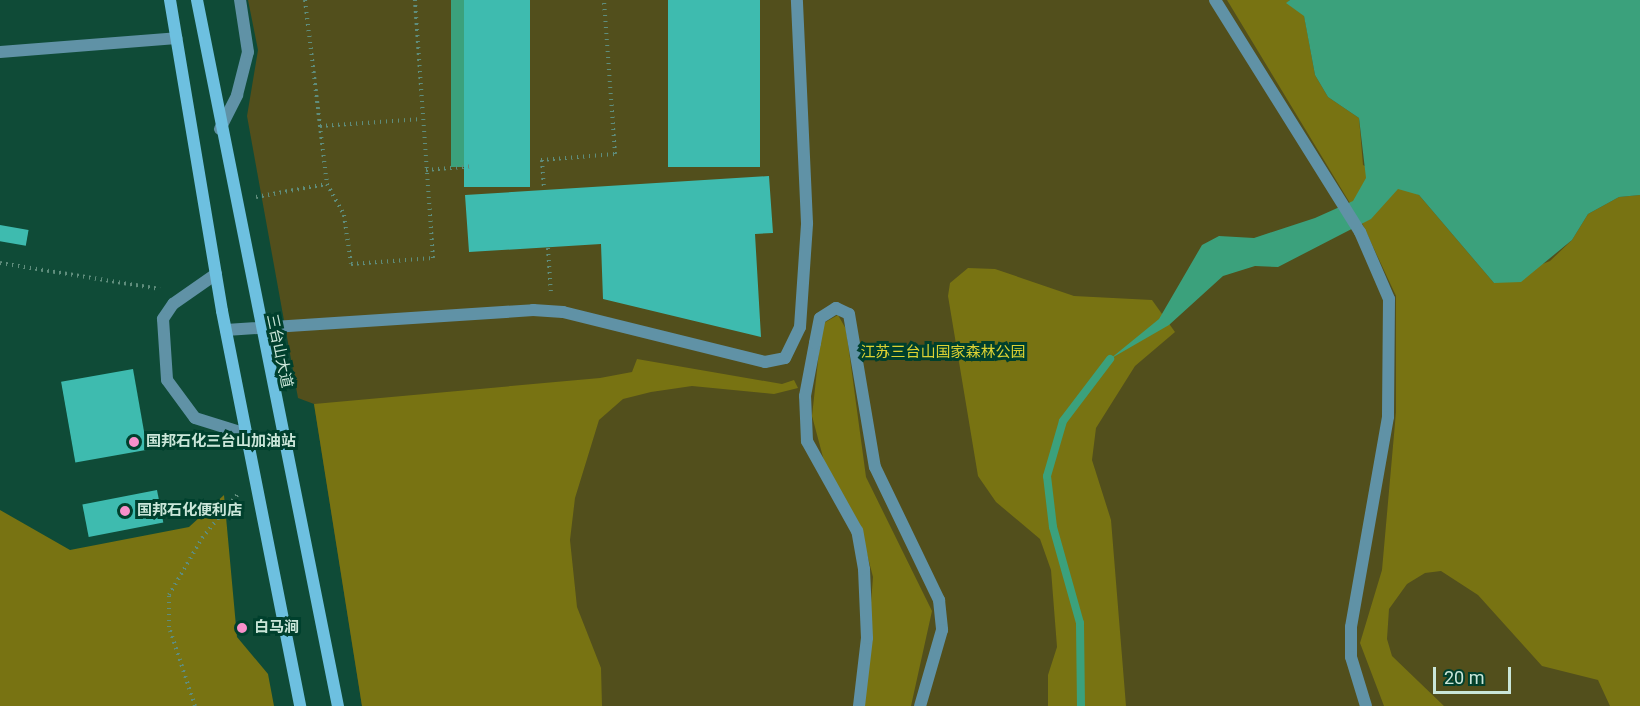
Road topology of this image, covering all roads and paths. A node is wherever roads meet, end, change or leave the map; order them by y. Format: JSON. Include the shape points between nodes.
{"nodes":[{"id":1,"x":170,"y":0,"type":"edge"},
{"id":2,"x":197,"y":0,"type":"edge"},
{"id":3,"x":240,"y":0,"type":"edge"},
{"id":4,"x":306,"y":0,"type":"edge"},
{"id":5,"x":415,"y":0,"type":"edge"},
{"id":6,"x":604,"y":0,"type":"edge"},
{"id":7,"x":797,"y":0,"type":"edge"},
{"id":8,"x":1215,"y":0,"type":"edge"},
{"id":9,"x":176,"y":38,"type":"junction"},
{"id":10,"x":0,"y":52,"type":"edge"},
{"id":11,"x":422,"y":119,"type":"junction"},
{"id":12,"x":320,"y":126,"type":"junction"},
{"id":13,"x":220,"y":129,"type":"junction"},
{"id":14,"x":474,"y":166,"type":"dead end"},
{"id":15,"x":426,"y":170,"type":"junction"},
{"id":16,"x":327,"y":184,"type":"junction"},
{"id":17,"x":544,"y":189,"type":"dead end"},
{"id":18,"x":234,"y":201,"type":"junction"},
{"id":19,"x":548,"y":248,"type":"dead end"},
{"id":20,"x":0,"y":263,"type":"edge"},
{"id":21,"x":216,"y":274,"type":"junction"},
{"id":22,"x":165,"y":288,"type":"dead end"},
{"id":23,"x":553,"y":312,"type":"junction"},
{"id":24,"x":259,"y":327,"type":"junction"},
{"id":25,"x":226,"y":330,"type":"junction"},
{"id":26,"x":246,"y":434,"type":"junction"},
{"id":27,"x":254,"y":475,"type":"junction"},
{"id":28,"x":195,"y":706,"type":"edge"},
{"id":29,"x":300,"y":706,"type":"edge"},
{"id":30,"x":338,"y":706,"type":"edge"},
{"id":31,"x":859,"y":706,"type":"edge"},
{"id":32,"x":920,"y":706,"type":"edge"},
{"id":33,"x":1366,"y":706,"type":"edge"}],
"edges":[{"from":1,"to":9,"type":"main road"},
{"from":2,"to":13,"type":"main road","name":"三台山大道"},
{"from":3,"to":13,"type":"lane","via":[[248,52]]},
{"from":4,"to":12,"type":"path"},
{"from":5,"to":11,"type":"path"},
{"from":6,"to":17,"type":"path","via":[[615,154],[541,160]]},
{"from":7,"to":23,"type":"lane","via":[[807,223],[800,327],[785,358],[765,362]]},
{"from":8,"to":33,"type":"lane","via":[[1360,232],[1389,299],[1388,417],[1352,627],[1352,657]]},
{"from":9,"to":10,"type":"lane"},
{"from":9,"to":21,"type":"main road"},
{"from":11,"to":12,"type":"path"},
{"from":11,"to":15,"type":"path"},
{"from":12,"to":16,"type":"path"},
{"from":13,"to":18,"type":"main road","name":"三台山大道"},
{"from":14,"to":15,"type":"path"},
{"from":15,"to":16,"type":"path","via":[[433,258],[351,264],[344,215]]},
{"from":16,"to":18,"type":"path"},
{"from":18,"to":24,"type":"main road","name":"三台山大道"},
{"from":19,"to":23,"type":"path"},
{"from":20,"to":22,"type":"path"},
{"from":21,"to":25,"type":"main road"},
{"from":21,"to":26,"type":"lane","via":[[173,304],[163,319],[167,380],[195,418]]},
{"from":23,"to":24,"type":"lane"},
{"from":24,"to":25,"type":"lane"},
{"from":24,"to":30,"type":"main road","name":"三台山大道"},
{"from":25,"to":26,"type":"main road"},
{"from":26,"to":27,"type":"main road"},
{"from":27,"to":28,"type":"path","via":[[202,538],[169,595],[169,627]]},
{"from":27,"to":29,"type":"main road"},
{"from":31,"to":32,"type":"lane","via":[[867,638],[864,569],[857,531],[807,441],[805,396],[820,318],[836,308],[849,314],[875,467],[939,600],[936,661]]}]}
